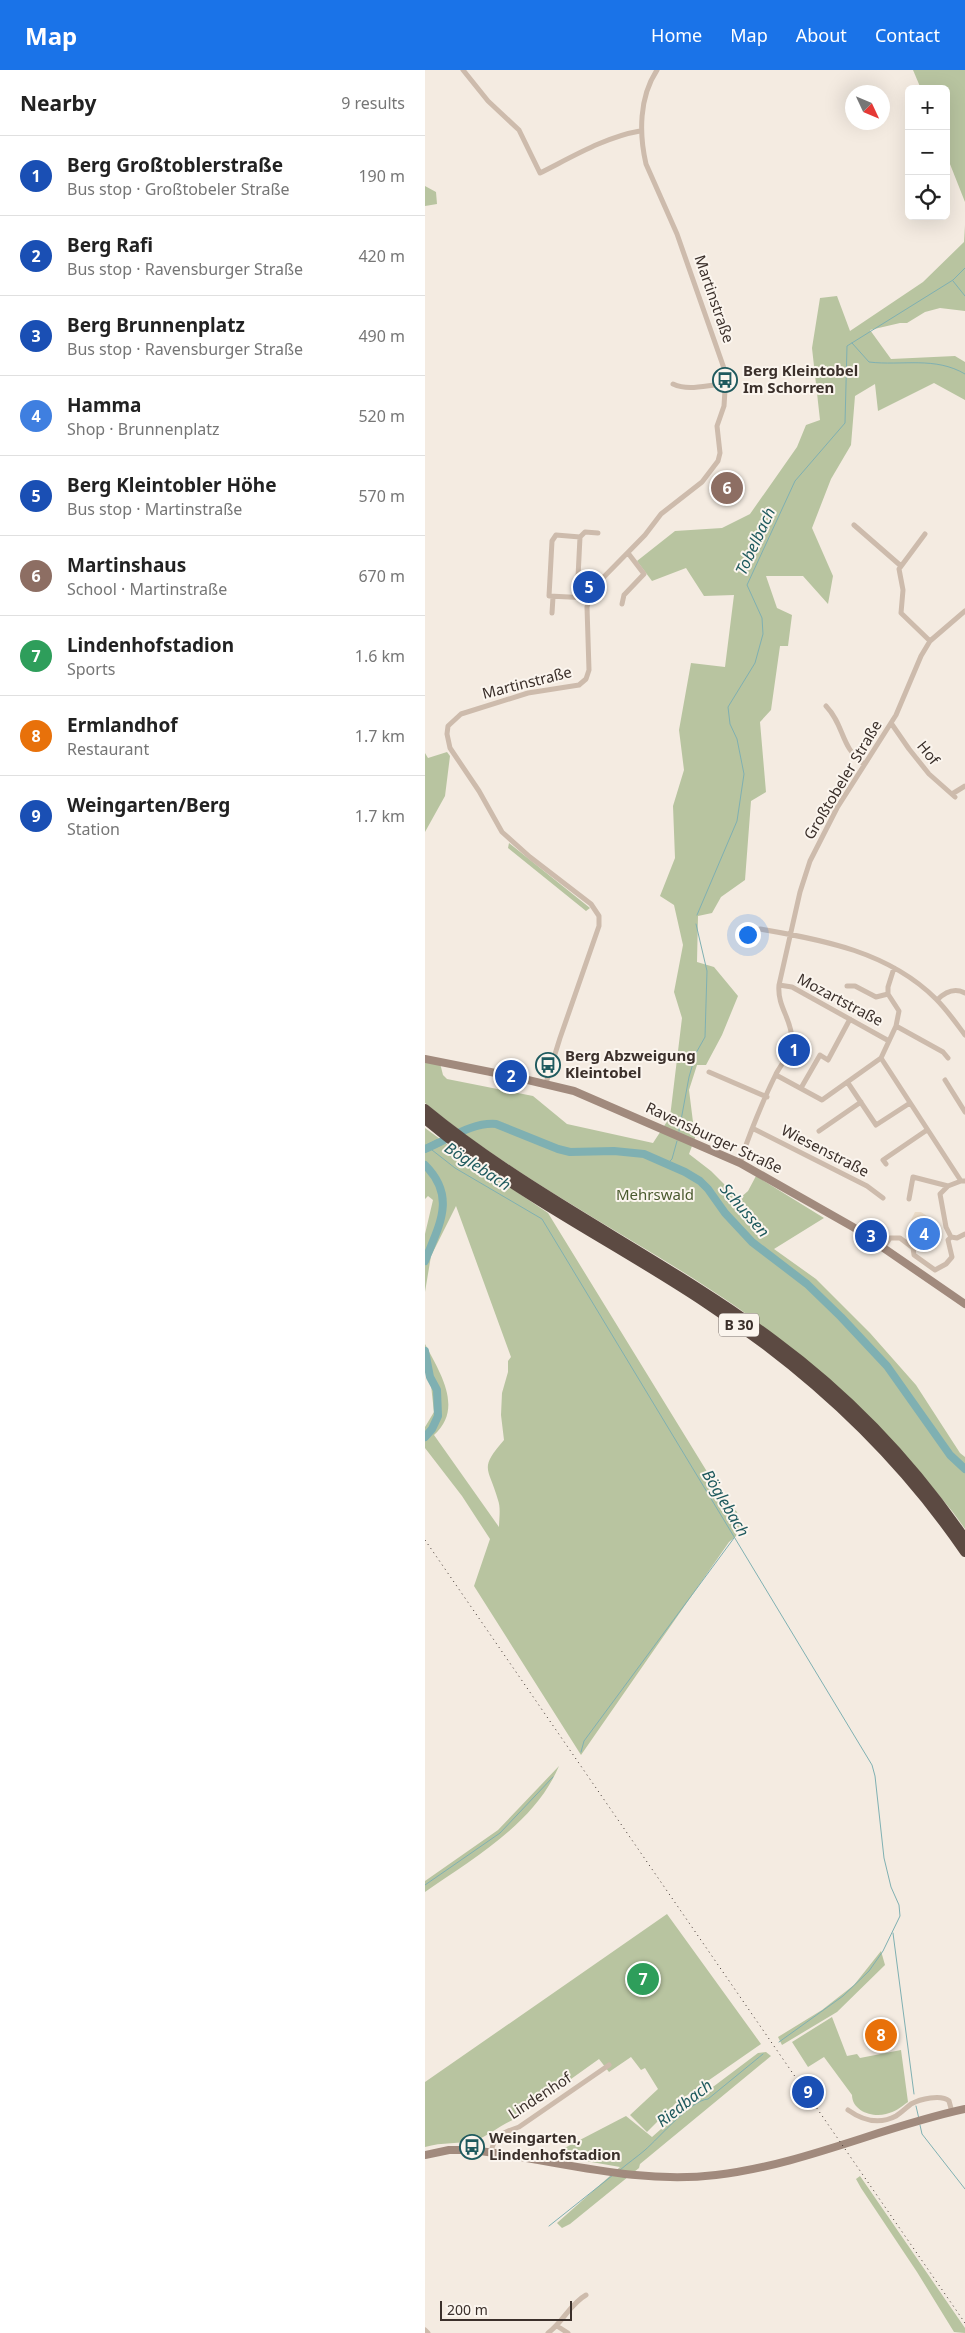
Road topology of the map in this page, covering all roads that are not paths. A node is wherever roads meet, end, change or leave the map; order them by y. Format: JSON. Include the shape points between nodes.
{"nodes":[{"id":1,"x":463,"y":70,"type":"edge"},
{"id":2,"x":657,"y":70,"type":"edge"},
{"id":3,"x":640,"y":131,"type":"junction"},
{"id":4,"x":673,"y":384,"type":"dead end"},
{"id":5,"x":727,"y":384,"type":"junction"},
{"id":6,"x":853,"y":525,"type":"dead end"},
{"id":7,"x":598,"y":533,"type":"dead end"},
{"id":8,"x":925,"y":534,"type":"dead end"},
{"id":9,"x":580,"y":537,"type":"junction"},
{"id":10,"x":628,"y":553,"type":"junction"},
{"id":11,"x":901,"y":566,"type":"junction"},
{"id":12,"x":553,"y":597,"type":"junction"},
{"id":13,"x":577,"y":597,"type":"junction"},
{"id":14,"x":589,"y":598,"type":"junction"},
{"id":15,"x":622,"y":604,"type":"dead end"},
{"id":16,"x":965,"y":611,"type":"edge"},
{"id":17,"x":551,"y":613,"type":"dead end"},
{"id":18,"x":930,"y":641,"type":"junction"},
{"id":19,"x":826,"y":706,"type":"dead end"},
{"id":20,"x":891,"y":723,"type":"junction"},
{"id":21,"x":864,"y":764,"type":"junction"},
{"id":22,"x":965,"y":786,"type":"edge"},
{"id":23,"x":761,"y":929,"type":"dead end"},
{"id":24,"x":790,"y":934,"type":"junction"},
{"id":25,"x":894,"y":968,"type":"junction"},
{"id":26,"x":779,"y":984,"type":"junction"},
{"id":27,"x":847,"y":986,"type":"dead end"},
{"id":28,"x":965,"y":993,"type":"edge"},
{"id":29,"x":888,"y":994,"type":"junction"},
{"id":30,"x":937,"y":1000,"type":"junction"},
{"id":31,"x":850,"y":1019,"type":"junction"},
{"id":32,"x":896,"y":1026,"type":"junction"},
{"id":33,"x":965,"y":1035,"type":"edge"},
{"id":34,"x":889,"y":1041,"type":"junction"},
{"id":35,"x":881,"y":1058,"type":"junction"},
{"id":36,"x":948,"y":1058,"type":"dead end"},
{"id":37,"x":425,"y":1059,"type":"edge"},
{"id":38,"x":709,"y":1072,"type":"dead end"},
{"id":39,"x":776,"y":1075,"type":"junction"},
{"id":40,"x":945,"y":1080,"type":"dead end"},
{"id":41,"x":546,"y":1083,"type":"junction"},
{"id":42,"x":849,"y":1083,"type":"junction"},
{"id":43,"x":801,"y":1088,"type":"junction"},
{"id":44,"x":767,"y":1097,"type":"junction"},
{"id":45,"x":861,"y":1102,"type":"junction"},
{"id":46,"x":910,"y":1103,"type":"junction"},
{"id":47,"x":425,"y":1109,"type":"edge"},
{"id":48,"x":965,"y":1112,"type":"edge"},
{"id":49,"x":425,"y":1120,"type":"edge"},
{"id":50,"x":439,"y":1126,"type":"junction"},
{"id":51,"x":754,"y":1129,"type":"junction"},
{"id":52,"x":819,"y":1130,"type":"dead end"},
{"id":53,"x":927,"y":1130,"type":"junction"},
{"id":54,"x":469,"y":1149,"type":"junction"},
{"id":55,"x":740,"y":1163,"type":"junction"},
{"id":56,"x":886,"y":1164,"type":"dead end"},
{"id":57,"x":963,"y":1181,"type":"edge"},
{"id":58,"x":948,"y":1186,"type":"junction"},
{"id":59,"x":883,"y":1198,"type":"dead end"},
{"id":60,"x":909,"y":1199,"type":"dead end"},
{"id":61,"x":965,"y":1234,"type":"edge"},
{"id":62,"x":951,"y":1237,"type":"junction"},
{"id":63,"x":884,"y":1247,"type":"junction"},
{"id":64,"x":965,"y":1304,"type":"edge"},
{"id":65,"x":965,"y":1539,"type":"edge"},
{"id":66,"x":965,"y":1552,"type":"edge"},
{"id":67,"x":609,"y":2065,"type":"dead end"},
{"id":68,"x":965,"y":2109,"type":"edge"},
{"id":69,"x":847,"y":2110,"type":"dead end"},
{"id":70,"x":952,"y":2112,"type":"junction"},
{"id":71,"x":491,"y":2152,"type":"junction"},
{"id":72,"x":425,"y":2155,"type":"edge"},
{"id":73,"x":586,"y":2296,"type":"dead end"},
{"id":74,"x":557,"y":2326,"type":"junction"},
{"id":75,"x":425,"y":2330,"type":"edge"},
{"id":76,"x":429,"y":2333,"type":"edge"},
{"id":77,"x":548,"y":2333,"type":"edge"},
{"id":78,"x":568,"y":2333,"type":"edge"}],
"edges":[{"from":1,"to":3,"type":"street","via":[[488,101],[519,130],[540,173],[627,133]]},
{"from":2,"to":3,"type":"street","name":"Martinstraße","via":[[650,84]]},
{"from":3,"to":5,"type":"street","name":"Martinstraße","via":[[646,164],[686,256]]},
{"from":4,"to":5,"type":"street","via":[[695,388]]},
{"from":5,"to":10,"type":"street","name":"Martinstraße","via":[[724,409],[717,426],[718,461],[702,482],[661,514]]},
{"from":6,"to":11,"type":"street"},
{"from":7,"to":9,"type":"street","via":[[585,532]]},
{"from":8,"to":11,"type":"street"},
{"from":9,"to":12,"type":"street","via":[[553,537],[549,596]]},
{"from":9,"to":13,"type":"street"},
{"from":10,"to":14,"type":"street","name":"Martinstraße","via":[[598,582]]},
{"from":10,"to":15,"type":"street","via":[[644,574],[625,595]]},
{"from":11,"to":18,"type":"street","via":[[901,613]]},
{"from":12,"to":13,"type":"street"},
{"from":12,"to":17,"type":"street"},
{"from":13,"to":14,"type":"street"},
{"from":14,"to":41,"type":"street","name":"Martinstraße","via":[[589,670],[584,681],[579,685],[528,693],[461,714],[448,726],[447,734],[450,748],[507,838],[591,904],[599,916],[599,926]]},
{"from":16,"to":18,"type":"street"},
{"from":18,"to":20,"type":"street","name":"Großtobeler Straße"},
{"from":19,"to":21,"type":"street","via":[[837,721],[850,753]]},
{"from":20,"to":21,"type":"street","name":"Großtobeler Straße"},
{"from":20,"to":22,"type":"street","name":"Hof","via":[[929,774],[953,795]]},
{"from":21,"to":24,"type":"street","name":"Großtobeler Straße","via":[[810,861]]},
{"from":23,"to":24,"type":"street"},
{"from":24,"to":25,"type":"street","via":[[847,947]]},
{"from":24,"to":26,"type":"street","name":"Großtobeler Straße"},
{"from":25,"to":29,"type":"street"},
{"from":25,"to":30,"type":"street","via":[[915,980]]},
{"from":26,"to":31,"type":"street","name":"Mozartstraße","via":[[792,986]]},
{"from":26,"to":39,"type":"street","name":"Großtobeler Straße","via":[[779,1000],[792,1040]]},
{"from":27,"to":29,"type":"street","via":[[855,986],[876,997]]},
{"from":28,"to":30,"type":"street","via":[[953,990]]},
{"from":29,"to":32,"type":"street","via":[[899,1011]]},
{"from":30,"to":33,"type":"street"},
{"from":31,"to":34,"type":"street","name":"Mozartstraße"},
{"from":31,"to":43,"type":"street","via":[[828,1060],[819,1055]]},
{"from":32,"to":34,"type":"street"},
{"from":32,"to":36,"type":"street"},
{"from":34,"to":35,"type":"street"},
{"from":35,"to":42,"type":"street"},
{"from":35,"to":46,"type":"street"},
{"from":37,"to":41,"type":"main road","name":"Ravensburger Straße"},
{"from":38,"to":44,"type":"street"},
{"from":39,"to":43,"type":"street"},
{"from":39,"to":44,"type":"street","name":"Großtobeler Straße"},
{"from":40,"to":48,"type":"street"},
{"from":41,"to":55,"type":"main road","name":"Ravensburger Straße","via":[[603,1102]]},
{"from":42,"to":43,"type":"street","via":[[822,1100]]},
{"from":42,"to":45,"type":"street"},
{"from":44,"to":51,"type":"street","name":"Großtobeler Straße"},
{"from":45,"to":46,"type":"street","via":[[876,1125]]},
{"from":45,"to":52,"type":"street"},
{"from":46,"to":53,"type":"street"},
{"from":47,"to":50,"type":"highway","number":"B 30"},
{"from":49,"to":50,"type":"highway","number":"B 30"},
{"from":50,"to":54,"type":"highway","number":"B 30"},
{"from":51,"to":55,"type":"street","name":"Großtobeler Straße"},
{"from":51,"to":59,"type":"street","name":"Wiesenstraße","via":[[867,1186]]},
{"from":53,"to":56,"type":"street","via":[[883,1160]]},
{"from":53,"to":57,"type":"street"},
{"from":54,"to":65,"type":"highway","number":"B 30","via":[[701,1291],[775,1341],[878,1433]]},
{"from":54,"to":66,"type":"highway","number":"B 30","via":[[543,1202],[705,1302],[796,1368],[874,1439],[918,1489]]},
{"from":55,"to":63,"type":"main road","name":"Ravensburger Straße","via":[[812,1202]]},
{"from":57,"to":58,"type":"street"},
{"from":58,"to":60,"type":"street","via":[[913,1177]]},
{"from":58,"to":62,"type":"street","via":[[940,1194]]},
{"from":61,"to":62,"type":"street"},
{"from":62,"to":63,"type":"street","via":[[948,1240],[952,1257],[935,1270],[914,1255],[913,1248],[900,1238],[890,1238]]},
{"from":63,"to":64,"type":"main road","name":"Ravensburger Straße"},
{"from":67,"to":71,"type":"street","name":"Lindenhof","via":[[519,2127],[496,2138]]},
{"from":68,"to":70,"type":"main road"},
{"from":69,"to":70,"type":"street","via":[[866,2119],[883,2120],[896,2116],[913,2103],[942,2098],[949,2101]]},
{"from":70,"to":71,"type":"main road","via":[[758,2169],[692,2177],[612,2173]]},
{"from":71,"to":72,"type":"main road","via":[[449,2150]]},
{"from":73,"to":74,"type":"street"},
{"from":74,"to":77,"type":"street"},
{"from":74,"to":78,"type":"street"},
{"from":75,"to":76,"type":"street"}]}
